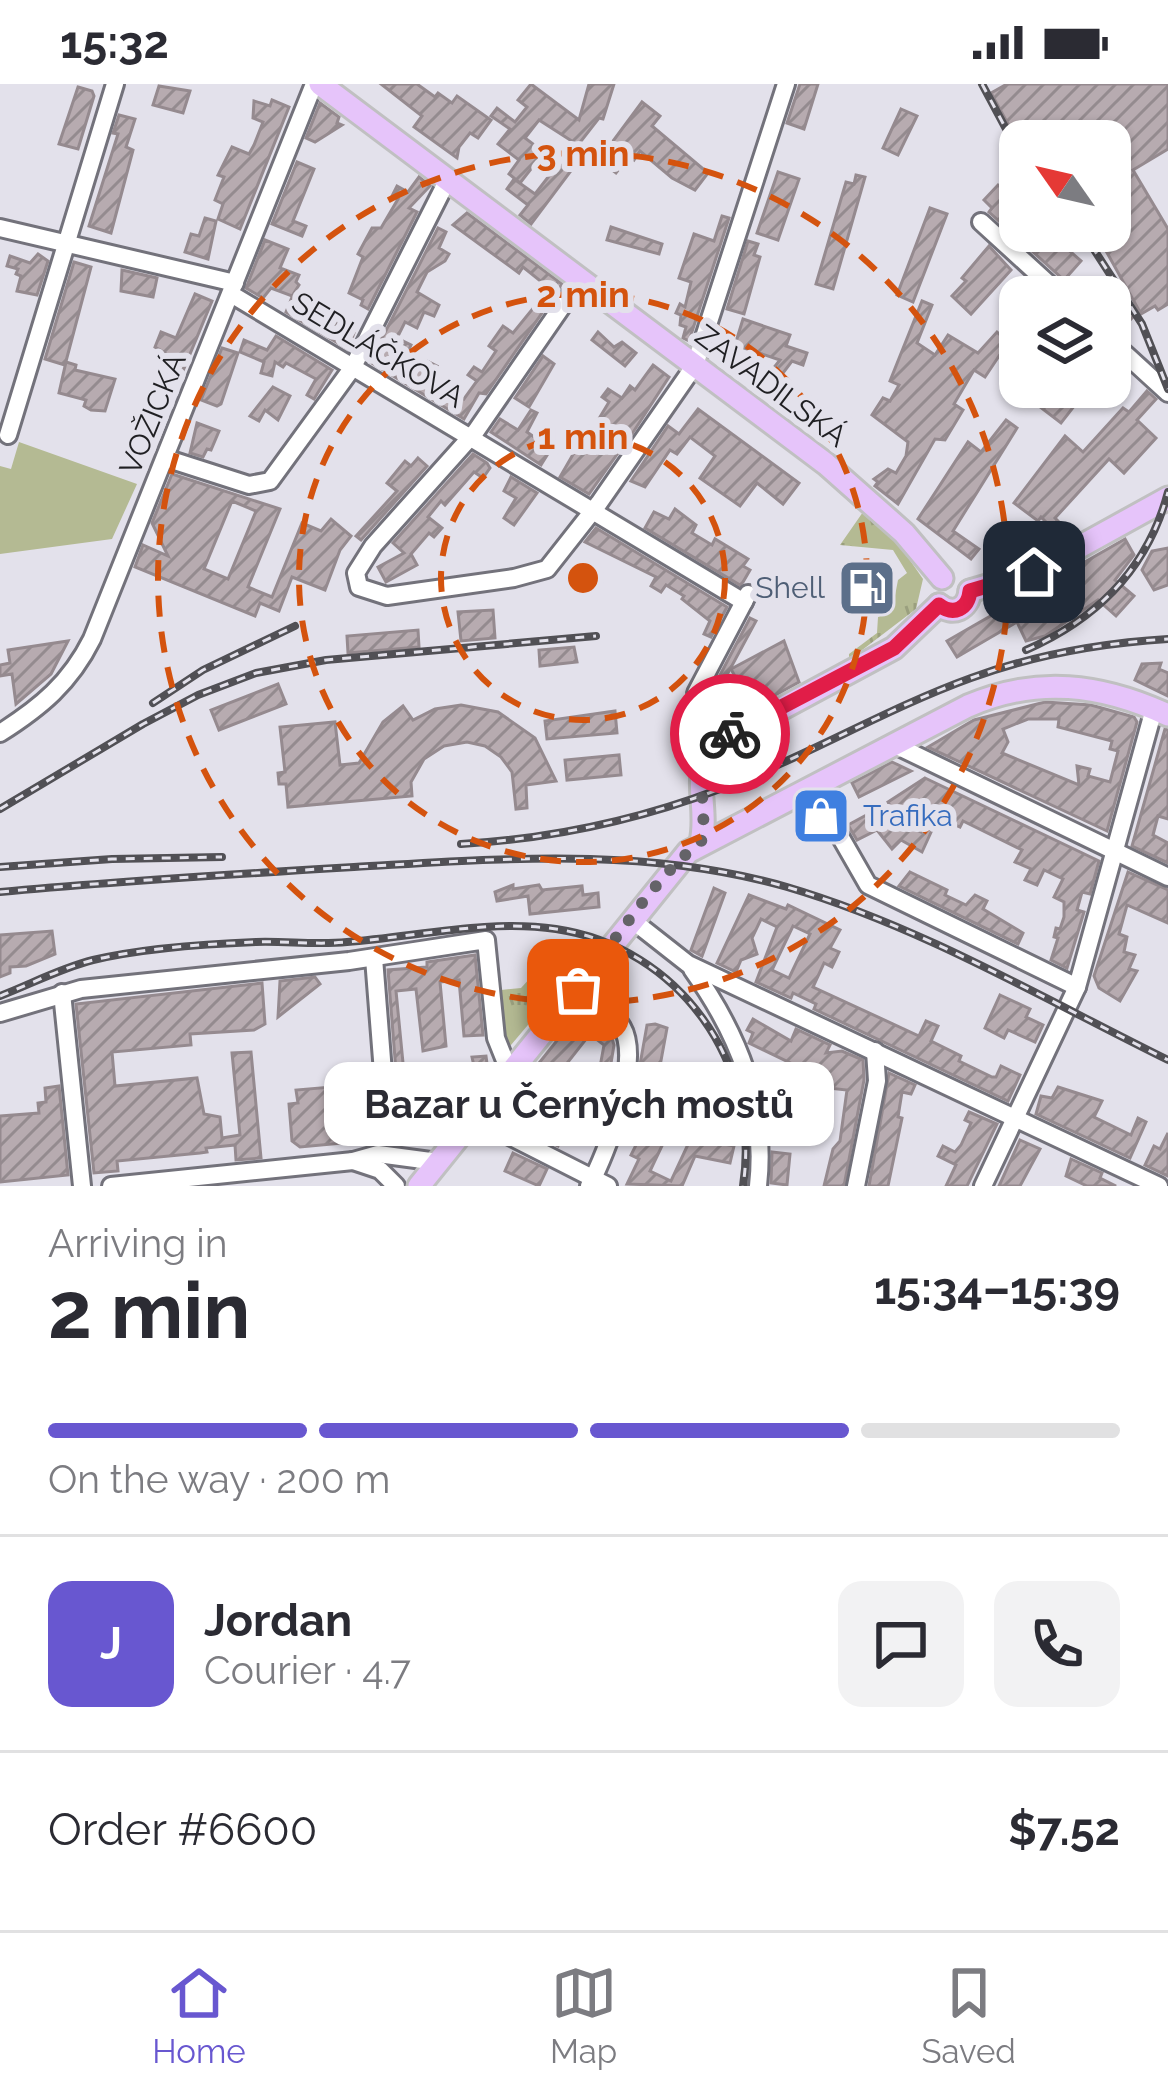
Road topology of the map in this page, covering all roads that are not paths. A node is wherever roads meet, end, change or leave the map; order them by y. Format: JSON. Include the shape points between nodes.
{"nodes":[{"id":1,"x":115,"y":84,"type":"edge"},
{"id":2,"x":317,"y":84,"type":"edge"},
{"id":3,"x":786,"y":84,"type":"edge"},
{"id":4,"x":448,"y":179,"type":"junction"},
{"id":5,"x":981,"y":222,"type":"dead end"},
{"id":6,"x":0,"y":228,"type":"edge"},
{"id":7,"x":66,"y":244,"type":"junction"},
{"id":8,"x":1040,"y":276,"type":"edge"},
{"id":9,"x":581,"y":279,"type":"junction"},
{"id":10,"x":233,"y":288,"type":"junction"},
{"id":11,"x":1131,"y":359,"type":"edge"},
{"id":12,"x":695,"y":365,"type":"junction"},
{"id":13,"x":353,"y":367,"type":"junction"},
{"id":14,"x":1168,"y":393,"type":"edge"},
{"id":15,"x":8,"y":435,"type":"dead end"},
{"id":16,"x":470,"y":437,"type":"junction"},
{"id":17,"x":165,"y":458,"type":"junction"},
{"id":18,"x":1168,"y":498,"type":"edge"},
{"id":19,"x":593,"y":509,"type":"junction"},
{"id":20,"x":942,"y":578,"type":"junction"},
{"id":21,"x":970,"y":591,"type":"junction"},
{"id":22,"x":939,"y":605,"type":"junction"},
{"id":23,"x":696,"y":693,"type":"dead end"},
{"id":24,"x":1161,"y":712,"type":"edge"},
{"id":25,"x":0,"y":733,"type":"edge"},
{"id":26,"x":893,"y":744,"type":"junction"},
{"id":27,"x":830,"y":817,"type":"dead end"},
{"id":28,"x":701,"y":842,"type":"junction"},
{"id":29,"x":1116,"y":851,"type":"junction"},
{"id":30,"x":1168,"y":878,"type":"edge"},
{"id":31,"x":632,"y":920,"type":"junction"},
{"id":32,"x":374,"y":958,"type":"junction"},
{"id":33,"x":688,"y":964,"type":"junction"},
{"id":34,"x":578,"y":990,"type":"junction"},
{"id":35,"x":1076,"y":990,"type":"junction"},
{"id":36,"x":62,"y":993,"type":"junction"},
{"id":37,"x":0,"y":1012,"type":"edge"},
{"id":38,"x":875,"y":1051,"type":"junction"},
{"id":39,"x":511,"y":1073,"type":"junction"},
{"id":40,"x":474,"y":1118,"type":"junction"},
{"id":41,"x":1015,"y":1118,"type":"junction"},
{"id":42,"x":388,"y":1136,"type":"dead end"},
{"id":43,"x":353,"y":1161,"type":"junction"},
{"id":44,"x":438,"y":1162,"type":"junction"},
{"id":45,"x":597,"y":1184,"type":"edge"},
{"id":46,"x":82,"y":1186,"type":"edge"},
{"id":47,"x":111,"y":1186,"type":"edge"},
{"id":48,"x":396,"y":1186,"type":"edge"},
{"id":49,"x":419,"y":1186,"type":"edge"},
{"id":50,"x":758,"y":1186,"type":"edge"},
{"id":51,"x":856,"y":1186,"type":"edge"},
{"id":52,"x":983,"y":1186,"type":"edge"},
{"id":53,"x":1159,"y":1186,"type":"edge"}],
"edges":[{"from":1,"to":7,"type":"street"},
{"from":2,"to":4,"type":"main road","name":"ZAVADILSKÁ"},
{"from":2,"to":10,"type":"street","name":"VOŽICKÁ"},
{"from":3,"to":12,"type":"street"},
{"from":4,"to":9,"type":"main road","name":"ZAVADILSKÁ"},
{"from":4,"to":13,"type":"street"},
{"from":5,"to":8,"type":"street"},
{"from":6,"to":7,"type":"street","name":"SEDLÁČKOVA"},
{"from":7,"to":10,"type":"street","name":"SEDLÁČKOVA"},
{"from":7,"to":15,"type":"street"},
{"from":9,"to":12,"type":"main road","name":"ZAVADILSKÁ"},
{"from":9,"to":16,"type":"street"},
{"from":10,"to":13,"type":"street","name":"SEDLÁČKOVA"},
{"from":10,"to":17,"type":"street","name":"VOŽICKÁ"},
{"from":11,"to":14,"type":"street"},
{"from":12,"to":19,"type":"street"},
{"from":12,"to":20,"type":"main road","name":"ZAVADILSKÁ","via":[[868,500]]},
{"from":13,"to":16,"type":"street","name":"SEDLÁČKOVA"},
{"from":13,"to":17,"type":"street","via":[[265,484]]},
{"from":16,"to":19,"type":"street","name":"SEDLÁČKOVA"},
{"from":16,"to":19,"type":"street","via":[[374,546],[357,584],[387,596],[540,572]]},
{"from":17,"to":25,"type":"street","name":"VOŽICKÁ","via":[[76,669],[46,703]]},
{"from":18,"to":21,"type":"main road","via":[[1034,572]]},
{"from":19,"to":23,"type":"street","name":"SEDLÁČKOVA","via":[[746,598]]},
{"from":20,"to":21,"type":"main road","via":[[960,577]]},
{"from":20,"to":22,"type":"main road","via":[[934,594]]},
{"from":21,"to":22,"type":"main road","via":[[959,610]]},
{"from":22,"to":28,"type":"main road","via":[[894,648],[712,746],[700,772]]},
{"from":24,"to":26,"type":"main road","via":[[1081,687],[1036,686],[989,697]]},
{"from":24,"to":29,"type":"street"},
{"from":26,"to":28,"type":"main road"},
{"from":26,"to":29,"type":"street"},
{"from":27,"to":35,"type":"street","via":[[868,885]]},
{"from":28,"to":31,"type":"main road"},
{"from":29,"to":30,"type":"street"},
{"from":29,"to":35,"type":"street"},
{"from":31,"to":33,"type":"street"},
{"from":31,"to":34,"type":"main road"},
{"from":32,"to":36,"type":"street"},
{"from":32,"to":39,"type":"street","via":[[486,940],[496,1038]]},
{"from":32,"to":42,"type":"street"},
{"from":33,"to":38,"type":"street"},
{"from":33,"to":50,"type":"street","via":[[720,1008],[755,1100]]},
{"from":34,"to":39,"type":"main road"},
{"from":34,"to":45,"type":"street","via":[[615,1018],[628,1045]]},
{"from":35,"to":41,"type":"street"},
{"from":36,"to":37,"type":"street"},
{"from":36,"to":46,"type":"street"},
{"from":38,"to":41,"type":"street"},
{"from":38,"to":51,"type":"street","via":[[877,1081]]},
{"from":39,"to":40,"type":"main road"},
{"from":40,"to":44,"type":"main road"},
{"from":40,"to":45,"type":"street"},
{"from":41,"to":52,"type":"street"},
{"from":41,"to":53,"type":"street"},
{"from":43,"to":44,"type":"street","via":[[378,1154]]},
{"from":43,"to":47,"type":"street"},
{"from":43,"to":48,"type":"street"},
{"from":44,"to":49,"type":"main road"}]}
